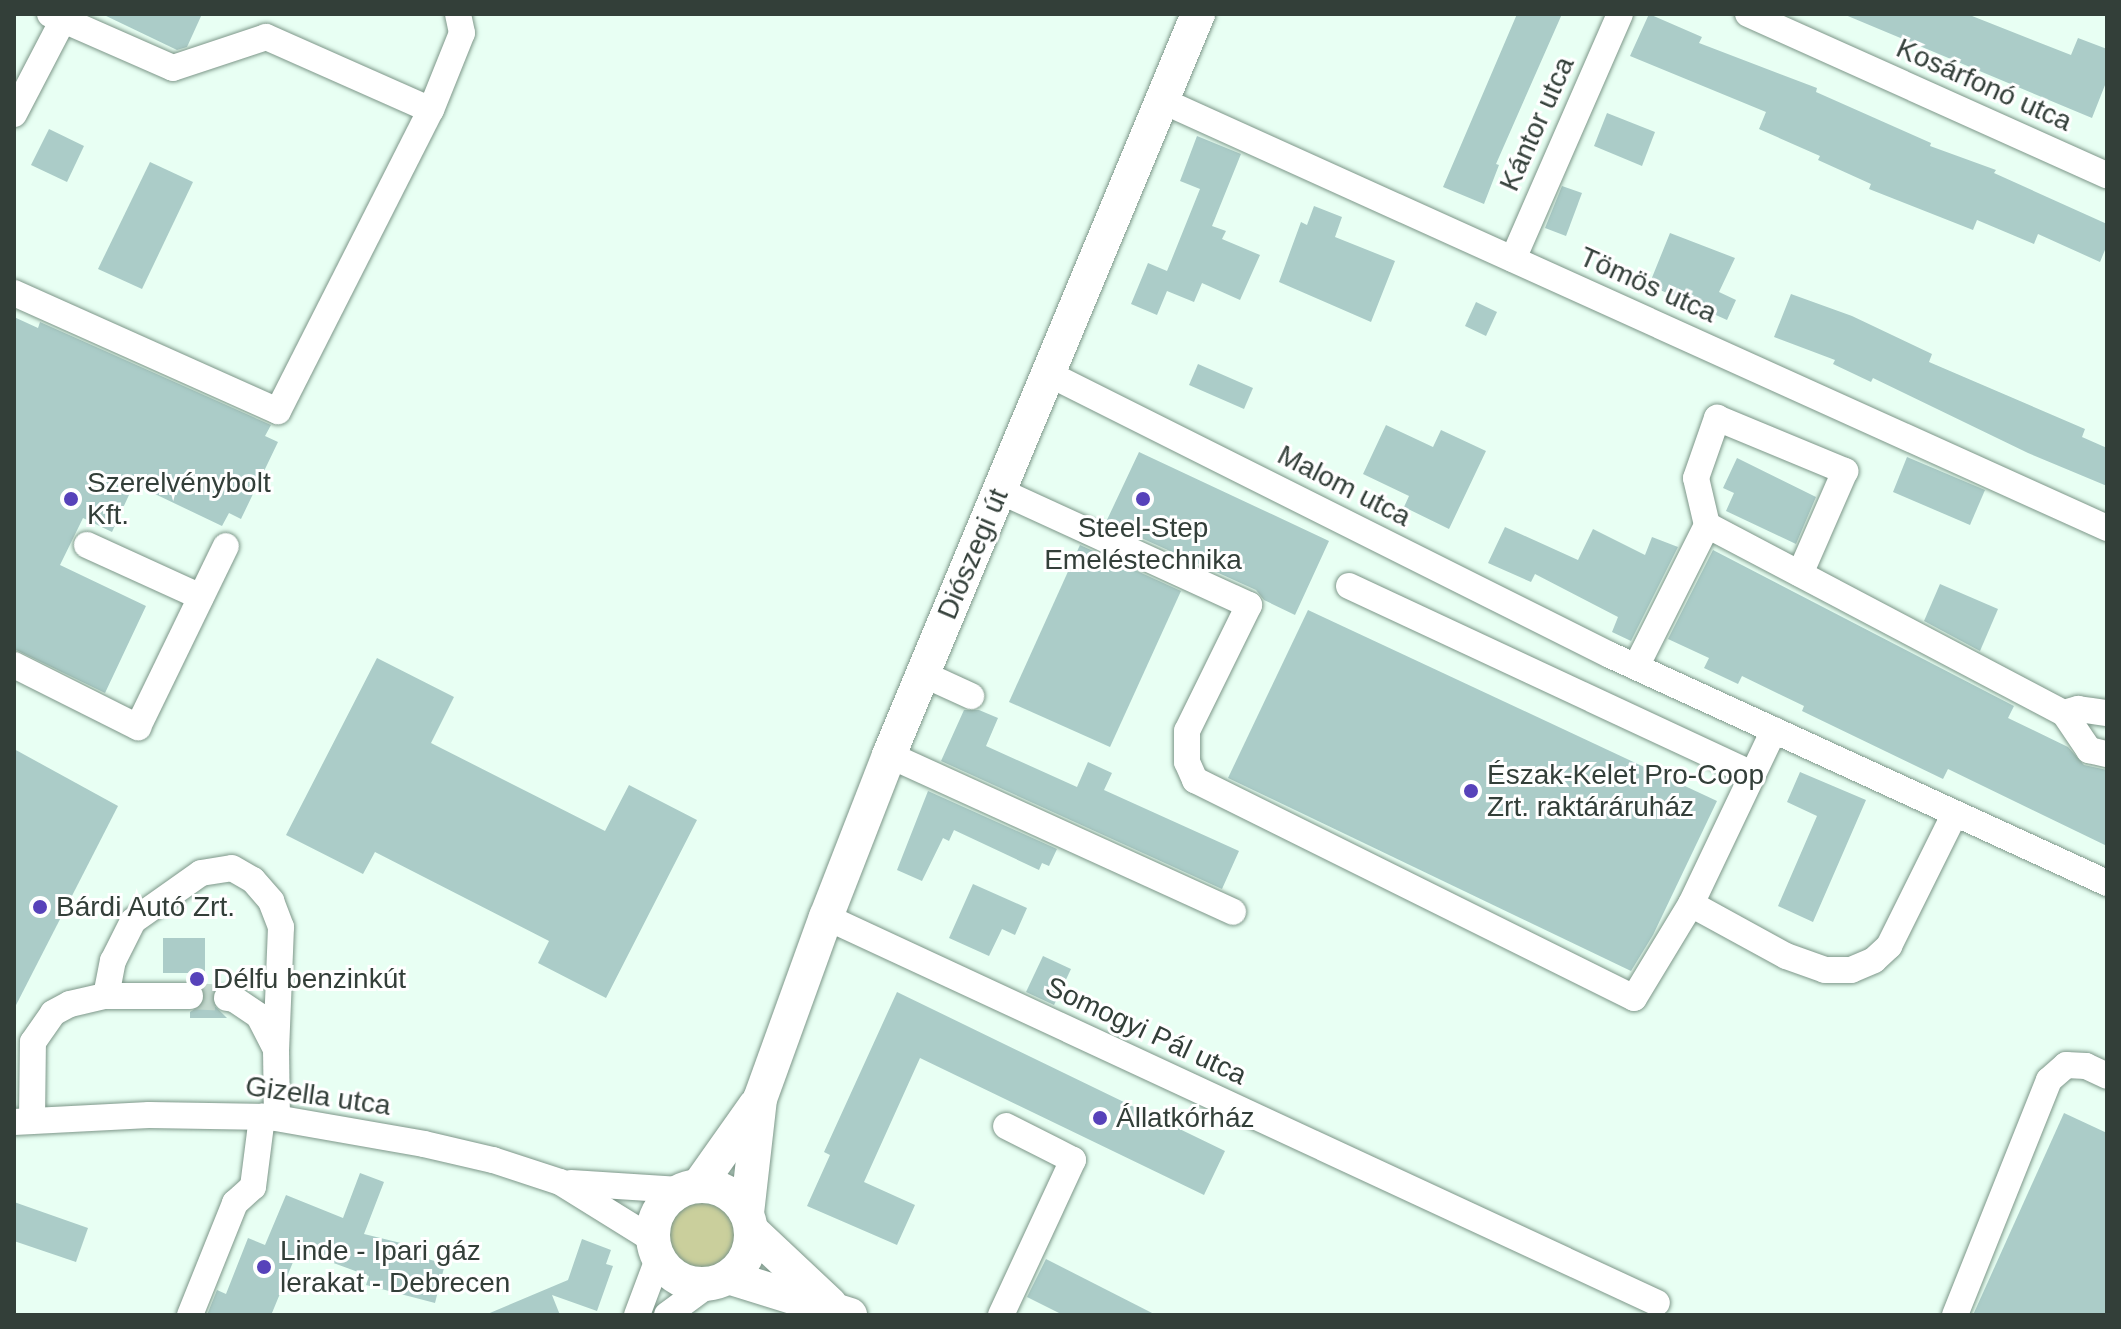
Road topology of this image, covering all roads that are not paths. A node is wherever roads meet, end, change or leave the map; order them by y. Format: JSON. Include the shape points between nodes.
{"nodes":[{"id":1,"x":458,"y":14,"type":"edge"},
{"id":2,"x":1198,"y":14,"type":"edge"},
{"id":3,"x":1620,"y":14,"type":"edge"},
{"id":4,"x":1748,"y":14,"type":"edge"},
{"id":5,"x":59,"y":16,"type":"edge"},
{"id":6,"x":1163,"y":101,"type":"junction"},
{"id":7,"x":431,"y":110,"type":"junction"},
{"id":8,"x":14,"y":114,"type":"edge"},
{"id":9,"x":2107,"y":175,"type":"edge"},
{"id":10,"x":1513,"y":259,"type":"junction"},
{"id":11,"x":14,"y":293,"type":"edge"},
{"id":12,"x":1049,"y":374,"type":"junction"},
{"id":13,"x":1000,"y":491,"type":"junction"},
{"id":14,"x":1707,"y":525,"type":"junction"},
{"id":15,"x":2107,"y":528,"type":"edge"},
{"id":16,"x":87,"y":545,"type":"dead end"},
{"id":17,"x":226,"y":546,"type":"dead end"},
{"id":18,"x":1800,"y":574,"type":"junction"},
{"id":19,"x":1349,"y":586,"type":"dead end"},
{"id":20,"x":201,"y":597,"type":"junction"},
{"id":21,"x":14,"y":665,"type":"edge"},
{"id":22,"x":1636,"y":667,"type":"junction"},
{"id":23,"x":923,"y":674,"type":"junction"},
{"id":24,"x":971,"y":696,"type":"dead end"},
{"id":25,"x":2064,"y":713,"type":"junction"},
{"id":26,"x":2107,"y":713,"type":"edge"},
{"id":27,"x":1774,"y":730,"type":"junction"},
{"id":28,"x":2107,"y":754,"type":"edge"},
{"id":29,"x":889,"y":755,"type":"junction"},
{"id":30,"x":1753,"y":774,"type":"junction"},
{"id":31,"x":1955,"y":813,"type":"junction"},
{"id":32,"x":2107,"y":883,"type":"edge"},
{"id":33,"x":1691,"y":904,"type":"junction"},
{"id":34,"x":1233,"y":912,"type":"dead end"},
{"id":35,"x":826,"y":917,"type":"junction"},
{"id":36,"x":106,"y":996,"type":"junction"},
{"id":37,"x":190,"y":996,"type":"tunnel mouth"},
{"id":38,"x":227,"y":998,"type":"tunnel mouth"},
{"id":39,"x":276,"y":1049,"type":"junction"},
{"id":40,"x":2107,"y":1076,"type":"edge"},
{"id":41,"x":760,"y":1099,"type":"junction"},
{"id":42,"x":270,"y":1117,"type":"junction"},
{"id":43,"x":23,"y":1121,"type":"edge"},
{"id":44,"x":1006,"y":1126,"type":"dead end"},
{"id":45,"x":560,"y":1182,"type":"junction"},
{"id":46,"x":690,"y":1188,"type":"junction"},
{"id":47,"x":749,"y":1222,"type":"junction"},
{"id":48,"x":655,"y":1249,"type":"junction"},
{"id":49,"x":719,"y":1281,"type":"junction"},
{"id":50,"x":1657,"y":1303,"type":"dead end"},
{"id":51,"x":842,"y":1312,"type":"edge"},
{"id":52,"x":190,"y":1315,"type":"edge"},
{"id":53,"x":637,"y":1315,"type":"edge"},
{"id":54,"x":667,"y":1315,"type":"edge"},
{"id":55,"x":1001,"y":1315,"type":"edge"},
{"id":56,"x":1955,"y":1315,"type":"edge"}],
"edges":[{"from":1,"to":7,"type":"street","via":[[462,33]]},
{"from":2,"to":6,"type":"main road","name":"Diószegi út"},
{"from":3,"to":10,"type":"street","name":"Kántor utca"},
{"from":4,"to":9,"type":"street","name":"Kosárfonó utca"},
{"from":5,"to":7,"type":"street","via":[[173,68],[266,37]]},
{"from":5,"to":8,"type":"street"},
{"from":6,"to":10,"type":"street","name":"Tömös utca"},
{"from":6,"to":12,"type":"main road","name":"Diószegi út"},
{"from":7,"to":11,"type":"street","via":[[278,411]]},
{"from":10,"to":15,"type":"street","name":"Tömös utca"},
{"from":12,"to":13,"type":"main road","name":"Diószegi út"},
{"from":12,"to":22,"type":"street","name":"Malom utca","via":[[1132,424]]},
{"from":13,"to":23,"type":"main road","name":"Diószegi út"},
{"from":13,"to":33,"type":"street","via":[[1085,524],[1249,605],[1187,731],[1187,762],[1195,780],[1634,998]]},
{"from":14,"to":18,"type":"street"},
{"from":14,"to":18,"type":"street","via":[[1696,478],[1717,418],[1845,471]]},
{"from":14,"to":22,"type":"street"},
{"from":16,"to":20,"type":"street"},
{"from":17,"to":20,"type":"street"},
{"from":18,"to":25,"type":"street"},
{"from":19,"to":30,"type":"street"},
{"from":20,"to":21,"type":"street","via":[[138,727]]},
{"from":22,"to":27,"type":"street","name":"Malom utca"},
{"from":23,"to":24,"type":"street"},
{"from":23,"to":29,"type":"main road","name":"Diószegi út"},
{"from":25,"to":26,"type":"street"},
{"from":25,"to":28,"type":"street","via":[[2089,750]]},
{"from":27,"to":30,"type":"street"},
{"from":27,"to":31,"type":"street","name":"Malom utca"},
{"from":29,"to":34,"type":"street"},
{"from":29,"to":35,"type":"main road","name":"Diószegi út"},
{"from":30,"to":33,"type":"street"},
{"from":31,"to":32,"type":"street","name":"Malom utca"},
{"from":31,"to":33,"type":"street","via":[[1889,946],[1851,970],[1825,970],[1786,956]]},
{"from":35,"to":41,"type":"main road","name":"Diószegi út"},
{"from":35,"to":50,"type":"street","name":"Somogyi Pál utca"},
{"from":36,"to":37,"type":"street"},
{"from":36,"to":39,"type":"street","via":[[113,961],[133,921],[201,873],[232,868],[253,880],[271,901],[281,927]]},
{"from":36,"to":43,"type":"street","via":[[70,1004],[43,1024],[33,1042]]},
{"from":38,"to":39,"type":"street","via":[[259,1016]]},
{"from":39,"to":42,"type":"street"},
{"from":40,"to":56,"type":"street","via":[[2086,1066],[2066,1065],[2049,1080]]},
{"from":41,"to":46,"type":"main road","name":"Diószegi út"},
{"from":41,"to":47,"type":"main road","name":"Diószegi út"},
{"from":42,"to":43,"type":"street","name":"Gizella utca"},
{"from":42,"to":45,"type":"street","name":"Gizella utca","via":[[424,1144]]},
{"from":42,"to":52,"type":"street","via":[[253,1187],[235,1203]]},
{"from":44,"to":55,"type":"street","via":[[1073,1160]]},
{"from":45,"to":46,"type":"street","name":"Gizella utca"},
{"from":45,"to":48,"type":"street","name":"Gizella utca","via":[[611,1211]]},
{"from":46,"to":47,"type":"main road","via":[[719,1188],[735,1198]]},
{"from":46,"to":48,"type":"main road","via":[[665,1202],[654,1219]]},
{"from":47,"to":49,"type":"main road","via":[[746,1257]]},
{"from":47,"to":51,"type":"main road"},
{"from":48,"to":49,"type":"main road","via":[[680,1279]]},
{"from":48,"to":53,"type":"street"},
{"from":49,"to":51,"type":"main road"},
{"from":49,"to":54,"type":"street"}]}
